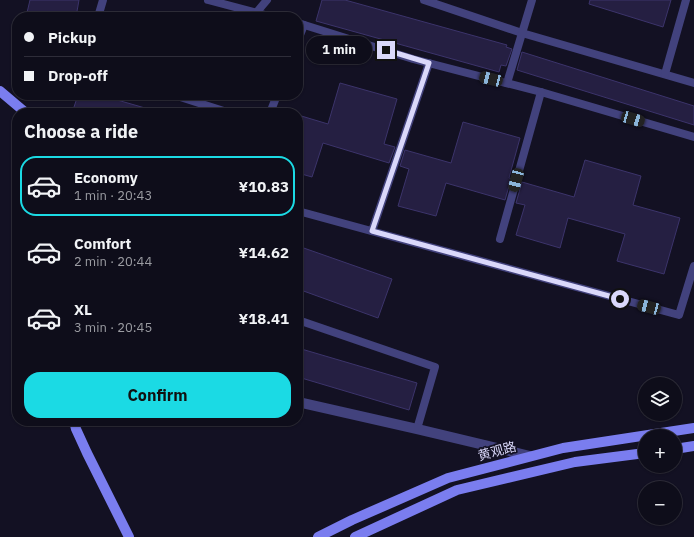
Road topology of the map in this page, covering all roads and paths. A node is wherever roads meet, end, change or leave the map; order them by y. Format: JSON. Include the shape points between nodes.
{"nodes":[{"id":1,"x":103,"y":0,"type":"edge"},
{"id":2,"x":208,"y":0,"type":"edge"},
{"id":3,"x":267,"y":0,"type":"edge"},
{"id":4,"x":424,"y":0,"type":"edge"},
{"id":5,"x":532,"y":0,"type":"edge"},
{"id":6,"x":686,"y":0,"type":"edge"},
{"id":7,"x":99,"y":12,"type":"edge"},
{"id":8,"x":252,"y":12,"type":"edge"},
{"id":9,"x":257,"y":12,"type":"edge"},
{"id":10,"x":303,"y":25,"type":"edge"},
{"id":11,"x":522,"y":33,"type":"junction"},
{"id":12,"x":429,"y":63,"type":"junction"},
{"id":13,"x":665,"y":74,"type":"junction"},
{"id":14,"x":506,"y":83,"type":"junction"},
{"id":15,"x":694,"y":83,"type":"edge"},
{"id":16,"x":0,"y":91,"type":"edge"},
{"id":17,"x":541,"y":92,"type":"junction"},
{"id":18,"x":190,"y":100,"type":"edge"},
{"id":19,"x":20,"y":108,"type":"edge"},
{"id":20,"x":214,"y":108,"type":"edge"},
{"id":21,"x":694,"y":137,"type":"edge"},
{"id":22,"x":303,"y":212,"type":"edge"},
{"id":23,"x":372,"y":231,"type":"junction"},
{"id":24,"x":500,"y":239,"type":"dead end"},
{"id":25,"x":694,"y":266,"type":"edge"},
{"id":26,"x":303,"y":322,"type":"edge"},
{"id":27,"x":303,"y":403,"type":"edge"},
{"id":28,"x":75,"y":426,"type":"edge"},
{"id":29,"x":694,"y":428,"type":"edge"},
{"id":30,"x":417,"y":429,"type":"junction"},
{"id":31,"x":694,"y":446,"type":"edge"},
{"id":32,"x":682,"y":448,"type":"edge"},
{"id":33,"x":638,"y":453,"type":"edge"},
{"id":34,"x":530,"y":456,"type":"junction"},
{"id":35,"x":129,"y":537,"type":"edge"},
{"id":36,"x":318,"y":537,"type":"edge"},
{"id":37,"x":355,"y":537,"type":"edge"}],
"edges":[{"from":1,"to":7,"type":"lane"},
{"from":2,"to":8,"type":"lane"},
{"from":3,"to":9,"type":"lane"},
{"from":4,"to":11,"type":"lane"},
{"from":5,"to":11,"type":"lane"},
{"from":6,"to":13,"type":"lane"},
{"from":10,"to":12,"type":"lane"},
{"from":11,"to":13,"type":"lane"},
{"from":11,"to":14,"type":"lane"},
{"from":12,"to":14,"type":"lane"},
{"from":12,"to":23,"type":"lane"},
{"from":13,"to":15,"type":"lane"},
{"from":14,"to":17,"type":"lane"},
{"from":16,"to":19,"type":"main road"},
{"from":17,"to":21,"type":"lane"},
{"from":17,"to":24,"type":"lane"},
{"from":18,"to":20,"type":"lane"},
{"from":22,"to":23,"type":"lane"},
{"from":23,"to":25,"type":"lane","via":[[679,315]]},
{"from":26,"to":30,"type":"lane","via":[[435,367]]},
{"from":27,"to":30,"type":"street"},
{"from":28,"to":35,"type":"main road","via":[[86,453]]},
{"from":29,"to":34,"type":"main road","name":"黄观路","via":[[563,448]]},
{"from":30,"to":34,"type":"street"},
{"from":31,"to":32,"type":"main road"},
{"from":33,"to":37,"type":"main road","via":[[575,462],[457,490]]},
{"from":34,"to":36,"type":"main road","name":"黄观路","via":[[448,478]]}]}
